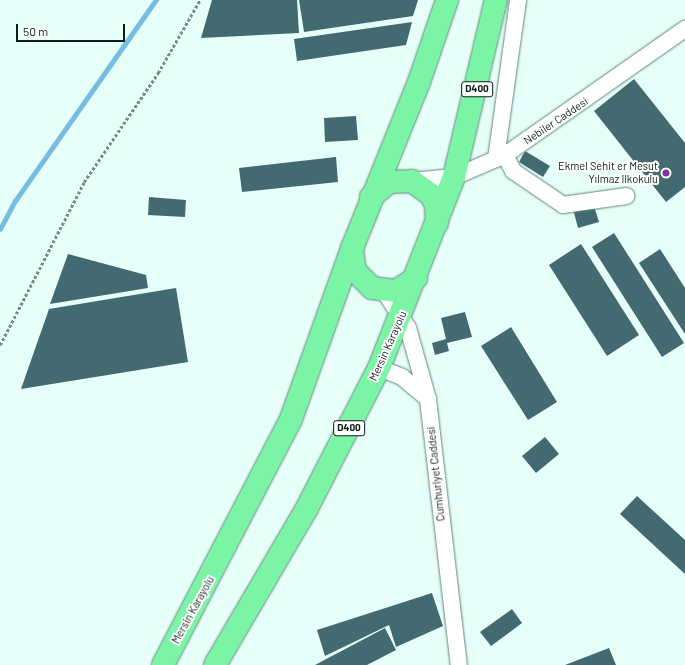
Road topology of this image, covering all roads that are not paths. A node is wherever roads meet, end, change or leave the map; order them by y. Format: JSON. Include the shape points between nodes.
{"nodes":[{"id":1,"x":447,"y":0,"type":"edge"},
{"id":2,"x":496,"y":0,"type":"edge"},
{"id":3,"x":518,"y":0,"type":"edge"},
{"id":4,"x":685,"y":29,"type":"edge"},
{"id":5,"x":501,"y":157,"type":"junction"},
{"id":6,"x":454,"y":177,"type":"junction"},
{"id":7,"x":412,"y":181,"type":"junction"},
{"id":8,"x":626,"y":196,"type":"dead end"},
{"id":9,"x":371,"y":197,"type":"junction"},
{"id":10,"x":436,"y":228,"type":"junction"},
{"id":11,"x":353,"y":246,"type":"junction"},
{"id":12,"x":416,"y":278,"type":"junction"},
{"id":13,"x":384,"y":292,"type":"junction"},
{"id":14,"x":405,"y":314,"type":"junction"},
{"id":15,"x":380,"y":368,"type":"junction"},
{"id":16,"x":428,"y":399,"type":"junction"},
{"id":17,"x":163,"y":665,"type":"edge"},
{"id":18,"x":215,"y":665,"type":"edge"},
{"id":19,"x":459,"y":665,"type":"edge"}],
"edges":[{"from":1,"to":9,"type":"highway","name":"Mersin Karayolu","via":[[419,82]]},
{"from":2,"to":6,"type":"highway","name":"Mersin Karayolu","number":"D400"},
{"from":3,"to":5,"type":"street"},
{"from":4,"to":5,"type":"street","name":"Nebiler Caddesi"},
{"from":5,"to":6,"type":"street","name":"Nebiler Caddesi"},
{"from":5,"to":8,"type":"street","via":[[514,171],[563,205]]},
{"from":6,"to":7,"type":"street","name":"Nebiler Caddesi"},
{"from":6,"to":10,"type":"highway","name":"Mersin Karayolu","number":"D400"},
{"from":7,"to":9,"type":"highway","via":[[389,182]]},
{"from":7,"to":10,"type":"highway","via":[[423,186],[436,205]]},
{"from":9,"to":11,"type":"highway","name":"Mersin Karayolu"},
{"from":10,"to":12,"type":"highway","name":"Mersin Karayolu","number":"D400"},
{"from":11,"to":13,"type":"highway","via":[[355,271],[362,281]]},
{"from":11,"to":17,"type":"highway","name":"Mersin Karayolu","via":[[291,419]]},
{"from":12,"to":13,"type":"highway","via":[[396,291]]},
{"from":12,"to":14,"type":"highway","name":"Mersin Karayolu","number":"D400"},
{"from":13,"to":14,"type":"street","name":"Cumhuriyet Caddesi"},
{"from":14,"to":15,"type":"highway","name":"Mersin Karayolu","number":"D400"},
{"from":14,"to":16,"type":"street","name":"Cumhuriyet Caddesi"},
{"from":15,"to":16,"type":"street","via":[[402,377]]},
{"from":15,"to":18,"type":"highway","name":"Mersin Karayolu","number":"D400","via":[[307,508]]},
{"from":16,"to":19,"type":"street","name":"Cumhuriyet Caddesi"}]}
